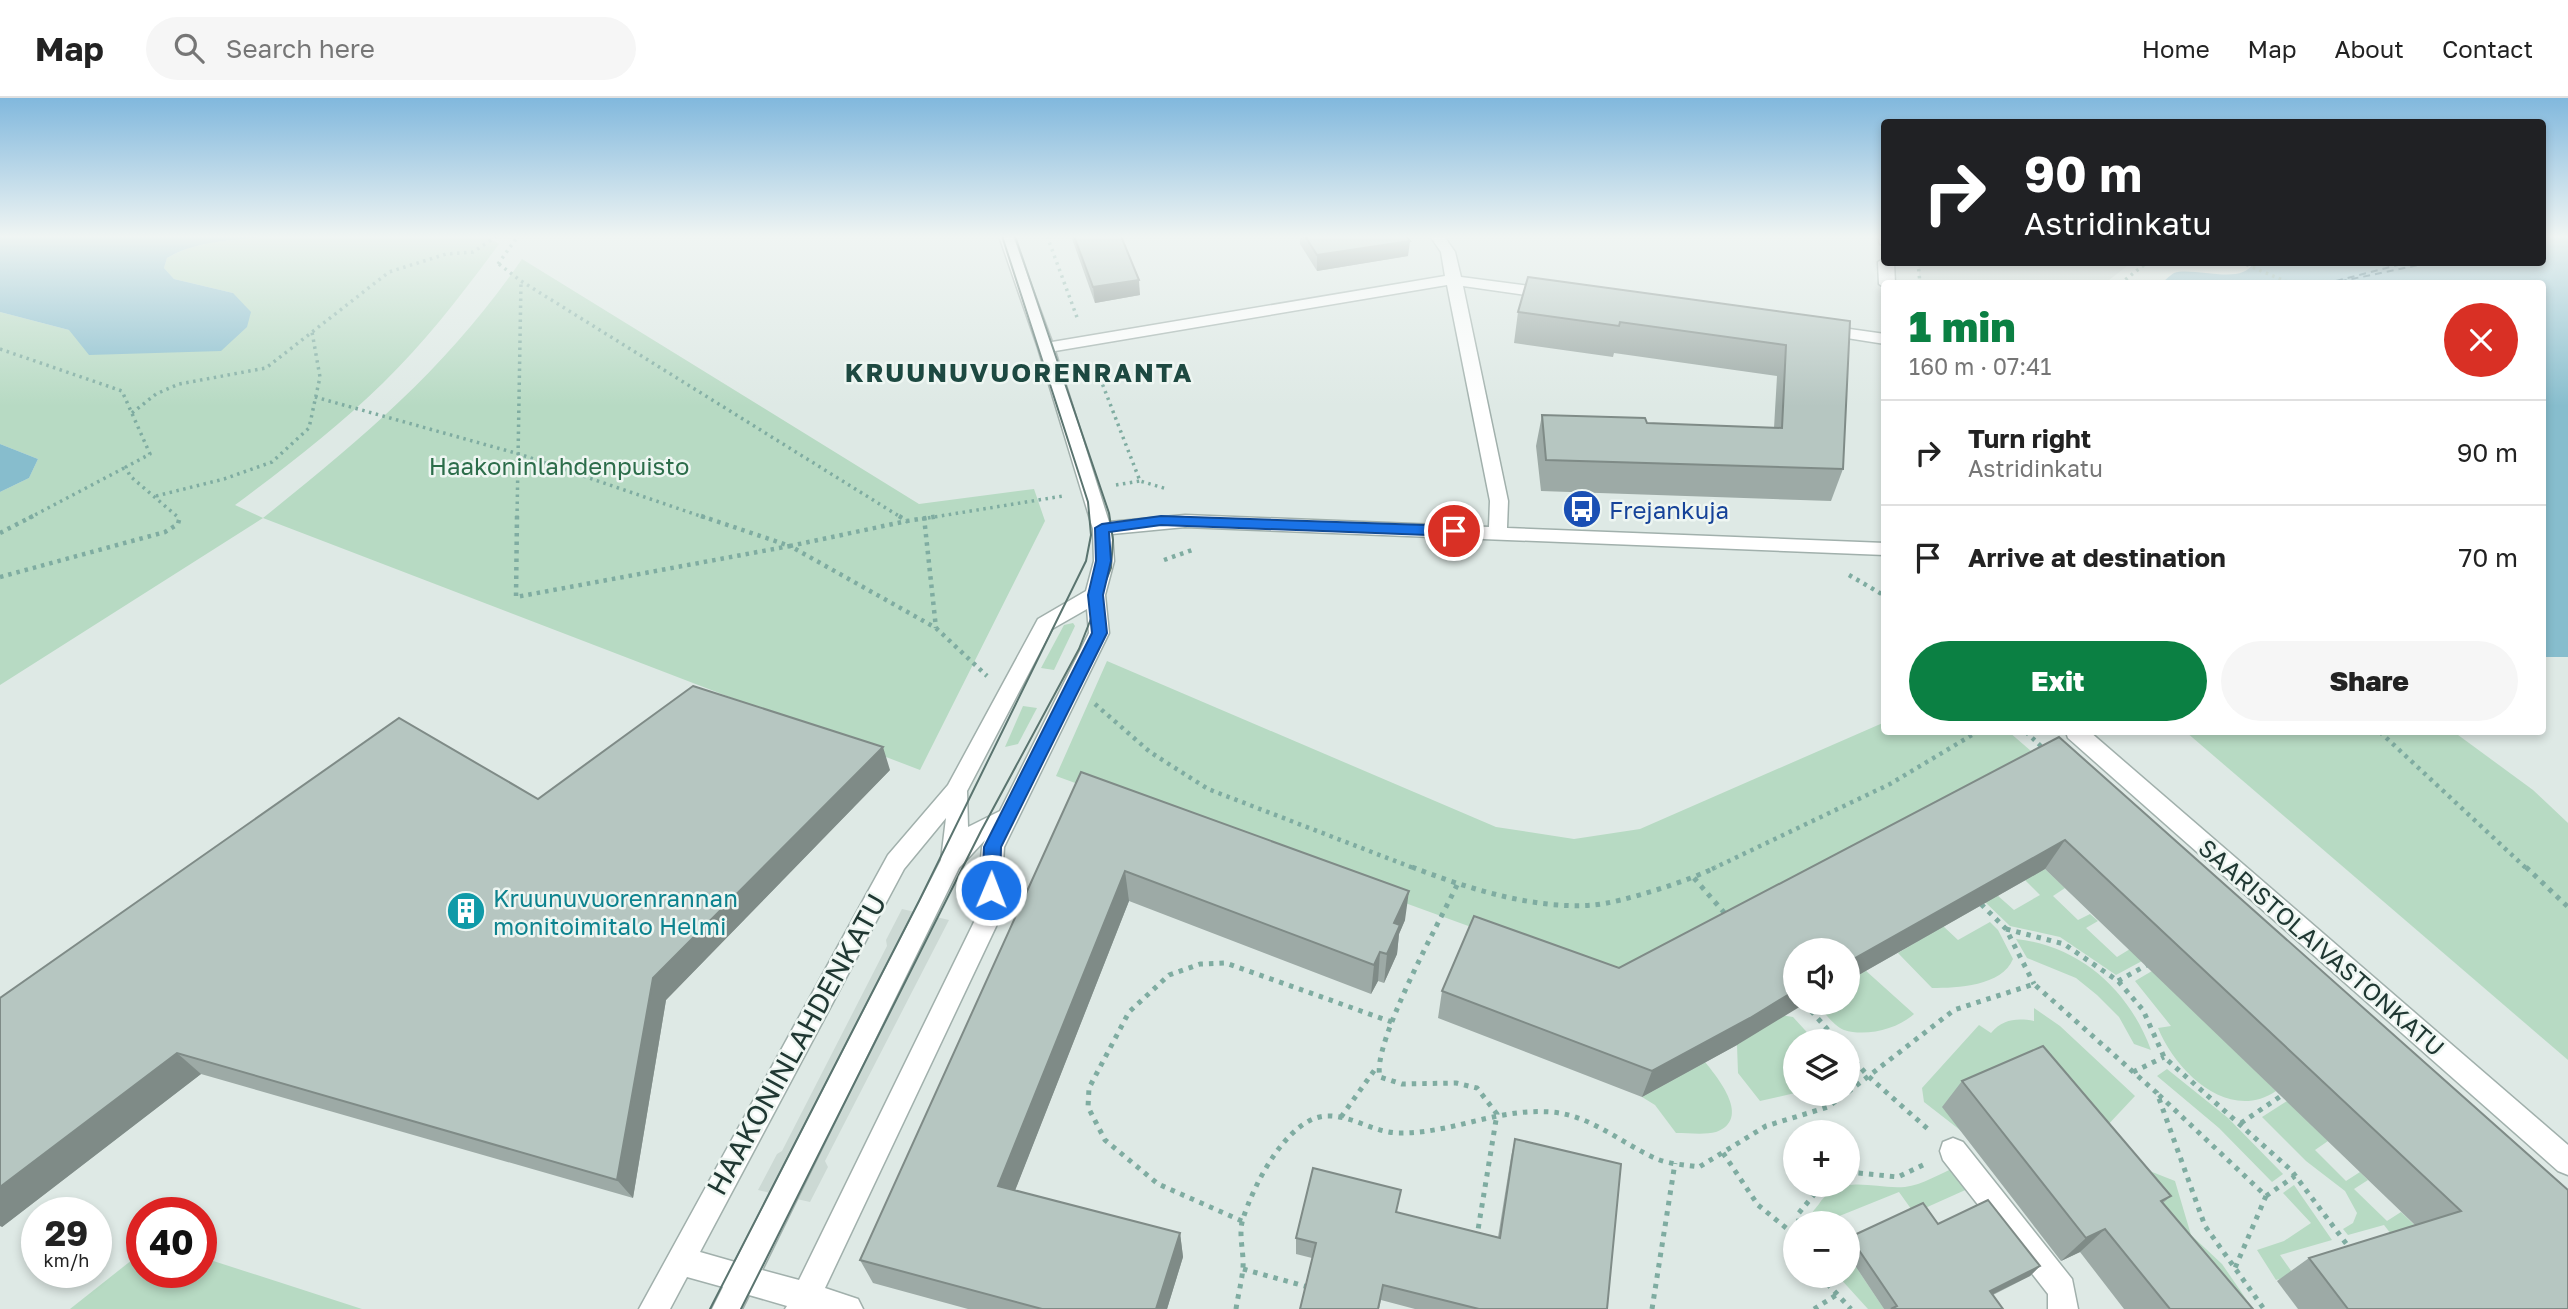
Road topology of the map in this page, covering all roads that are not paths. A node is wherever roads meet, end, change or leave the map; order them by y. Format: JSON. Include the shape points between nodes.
{"nodes":[{"id":1,"x":1026,"y":293,"type":"edge"},
{"id":2,"x":1376,"y":293,"type":"edge"},
{"id":3,"x":1454,"y":293,"type":"edge"},
{"id":4,"x":1543,"y":293,"type":"edge"},
{"id":5,"x":1576,"y":297,"type":"edge"},
{"id":6,"x":1811,"y":328,"type":"edge"},
{"id":7,"x":1881,"y":338,"type":"edge"},
{"id":8,"x":1046,"y":348,"type":"junction"},
{"id":9,"x":1102,"y":528,"type":"junction"},
{"id":10,"x":1498,"y":532,"type":"junction"},
{"id":11,"x":1881,"y":549,"type":"edge"},
{"id":12,"x":1096,"y":595,"type":"junction"},
{"id":13,"x":2079,"y":735,"type":"edge"},
{"id":14,"x":956,"y":791,"type":"junction"},
{"id":15,"x":1006,"y":818,"type":"junction"},
{"id":16,"x":951,"y":863,"type":"junction"},
{"id":17,"x":1953,"y":1151,"type":"road end"},
{"id":18,"x":2568,"y":1162,"type":"edge"},
{"id":19,"x":681,"y":1261,"type":"junction"},
{"id":20,"x":743,"y":1279,"type":"junction"},
{"id":21,"x":803,"y":1303,"type":"edge"},
{"id":22,"x":654,"y":1309,"type":"edge"},
{"id":23,"x":727,"y":1309,"type":"edge"},
{"id":24,"x":848,"y":1309,"type":"edge"},
{"id":25,"x":2063,"y":1309,"type":"edge"}],
"edges":[{"from":1,"to":8,"type":"street"},
{"from":2,"to":8,"type":"street"},
{"from":3,"to":10,"type":"street","via":[[1499,501]]},
{"from":4,"to":5,"type":"street"},
{"from":6,"to":7,"type":"street"},
{"from":8,"to":9,"type":"street"},
{"from":9,"to":10,"type":"street","via":[[1185,521]]},
{"from":9,"to":12,"type":"street","via":[[1104,561]]},
{"from":10,"to":11,"type":"street"},
{"from":12,"to":14,"type":"street","name":"HAAKONINLAHDENKATU","via":[[1045,624]]},
{"from":12,"to":15,"type":"street","via":[[1099,633]]},
{"from":13,"to":18,"type":"street","name":"SAARISTOLAIVASTONKATU"},
{"from":14,"to":16,"type":"street","name":"HAAKONINLAHDENKATU","via":[[958,822]]},
{"from":14,"to":19,"type":"street","name":"HAAKONINLAHDENKATU","via":[[896,862],[879,891]]},
{"from":15,"to":16,"type":"street","name":"HAAKONINLAHDENKATU","via":[[981,829]]},
{"from":15,"to":21,"type":"street","via":[[993,847],[988,918]]},
{"from":16,"to":20,"type":"street","name":"HAAKONINLAHDENKATU"},
{"from":17,"to":25,"type":"street","via":[[2062,1289]]},
{"from":19,"to":20,"type":"street"},
{"from":19,"to":22,"type":"street","name":"HAAKONINLAHDENKATU"},
{"from":20,"to":21,"type":"street"},
{"from":20,"to":23,"type":"street","name":"HAAKONINLAHDENKATU"},
{"from":21,"to":24,"type":"street"}]}
